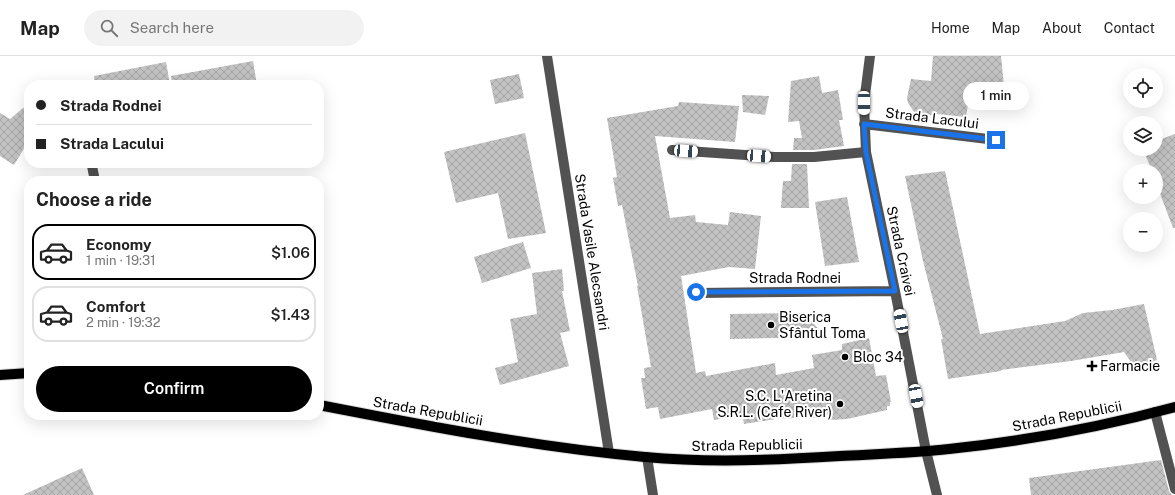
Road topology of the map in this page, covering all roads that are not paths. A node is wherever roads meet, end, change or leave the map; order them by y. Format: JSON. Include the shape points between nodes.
{"nodes":[{"id":1,"x":547,"y":56,"type":"edge"},
{"id":2,"x":870,"y":56,"type":"edge"},
{"id":3,"x":864,"y":124,"type":"junction"},
{"id":4,"x":996,"y":140,"type":"dead end"},
{"id":5,"x":672,"y":150,"type":"dead end"},
{"id":6,"x":866,"y":152,"type":"junction"},
{"id":7,"x":895,"y":291,"type":"junction"},
{"id":8,"x":696,"y":292,"type":"dead end"},
{"id":9,"x":24,"y":374,"type":"edge"},
{"id":10,"x":1,"y":376,"type":"edge"},
{"id":11,"x":324,"y":406,"type":"edge"},
{"id":12,"x":1175,"y":407,"type":"edge"},
{"id":13,"x":1155,"y":412,"type":"junction"},
{"id":14,"x":926,"y":451,"type":"junction"},
{"id":15,"x":609,"y":453,"type":"junction"},
{"id":16,"x":647,"y":457,"type":"junction"},
{"id":17,"x":1175,"y":489,"type":"edge"},
{"id":18,"x":653,"y":495,"type":"edge"},
{"id":19,"x":936,"y":495,"type":"edge"}],
"edges":[{"from":1,"to":15,"type":"street","name":"Strada Vasile Alecsandri"},
{"from":2,"to":3,"type":"street","name":"Strada Craivei"},
{"from":3,"to":4,"type":"street","name":"Strada Lacului"},
{"from":3,"to":6,"type":"street","name":"Strada Craivei"},
{"from":5,"to":6,"type":"street","via":[[774,157],[814,157]]},
{"from":6,"to":7,"type":"street","name":"Strada Craivei"},
{"from":7,"to":8,"type":"street","name":"Strada Rodnei"},
{"from":7,"to":14,"type":"street","name":"Strada Craivei"},
{"from":9,"to":10,"type":"main road"},
{"from":11,"to":15,"type":"main road","name":"Strada Republicii","via":[[546,446]]},
{"from":12,"to":13,"type":"main road","name":"Strada Republicii"},
{"from":13,"to":14,"type":"main road","name":"Strada Republicii","via":[[1031,438]]},
{"from":13,"to":17,"type":"street"},
{"from":14,"to":16,"type":"main road","name":"Strada Republicii","via":[[752,460]]},
{"from":14,"to":19,"type":"street"},
{"from":15,"to":16,"type":"main road","name":"Strada Republicii"},
{"from":16,"to":18,"type":"street"}]}
